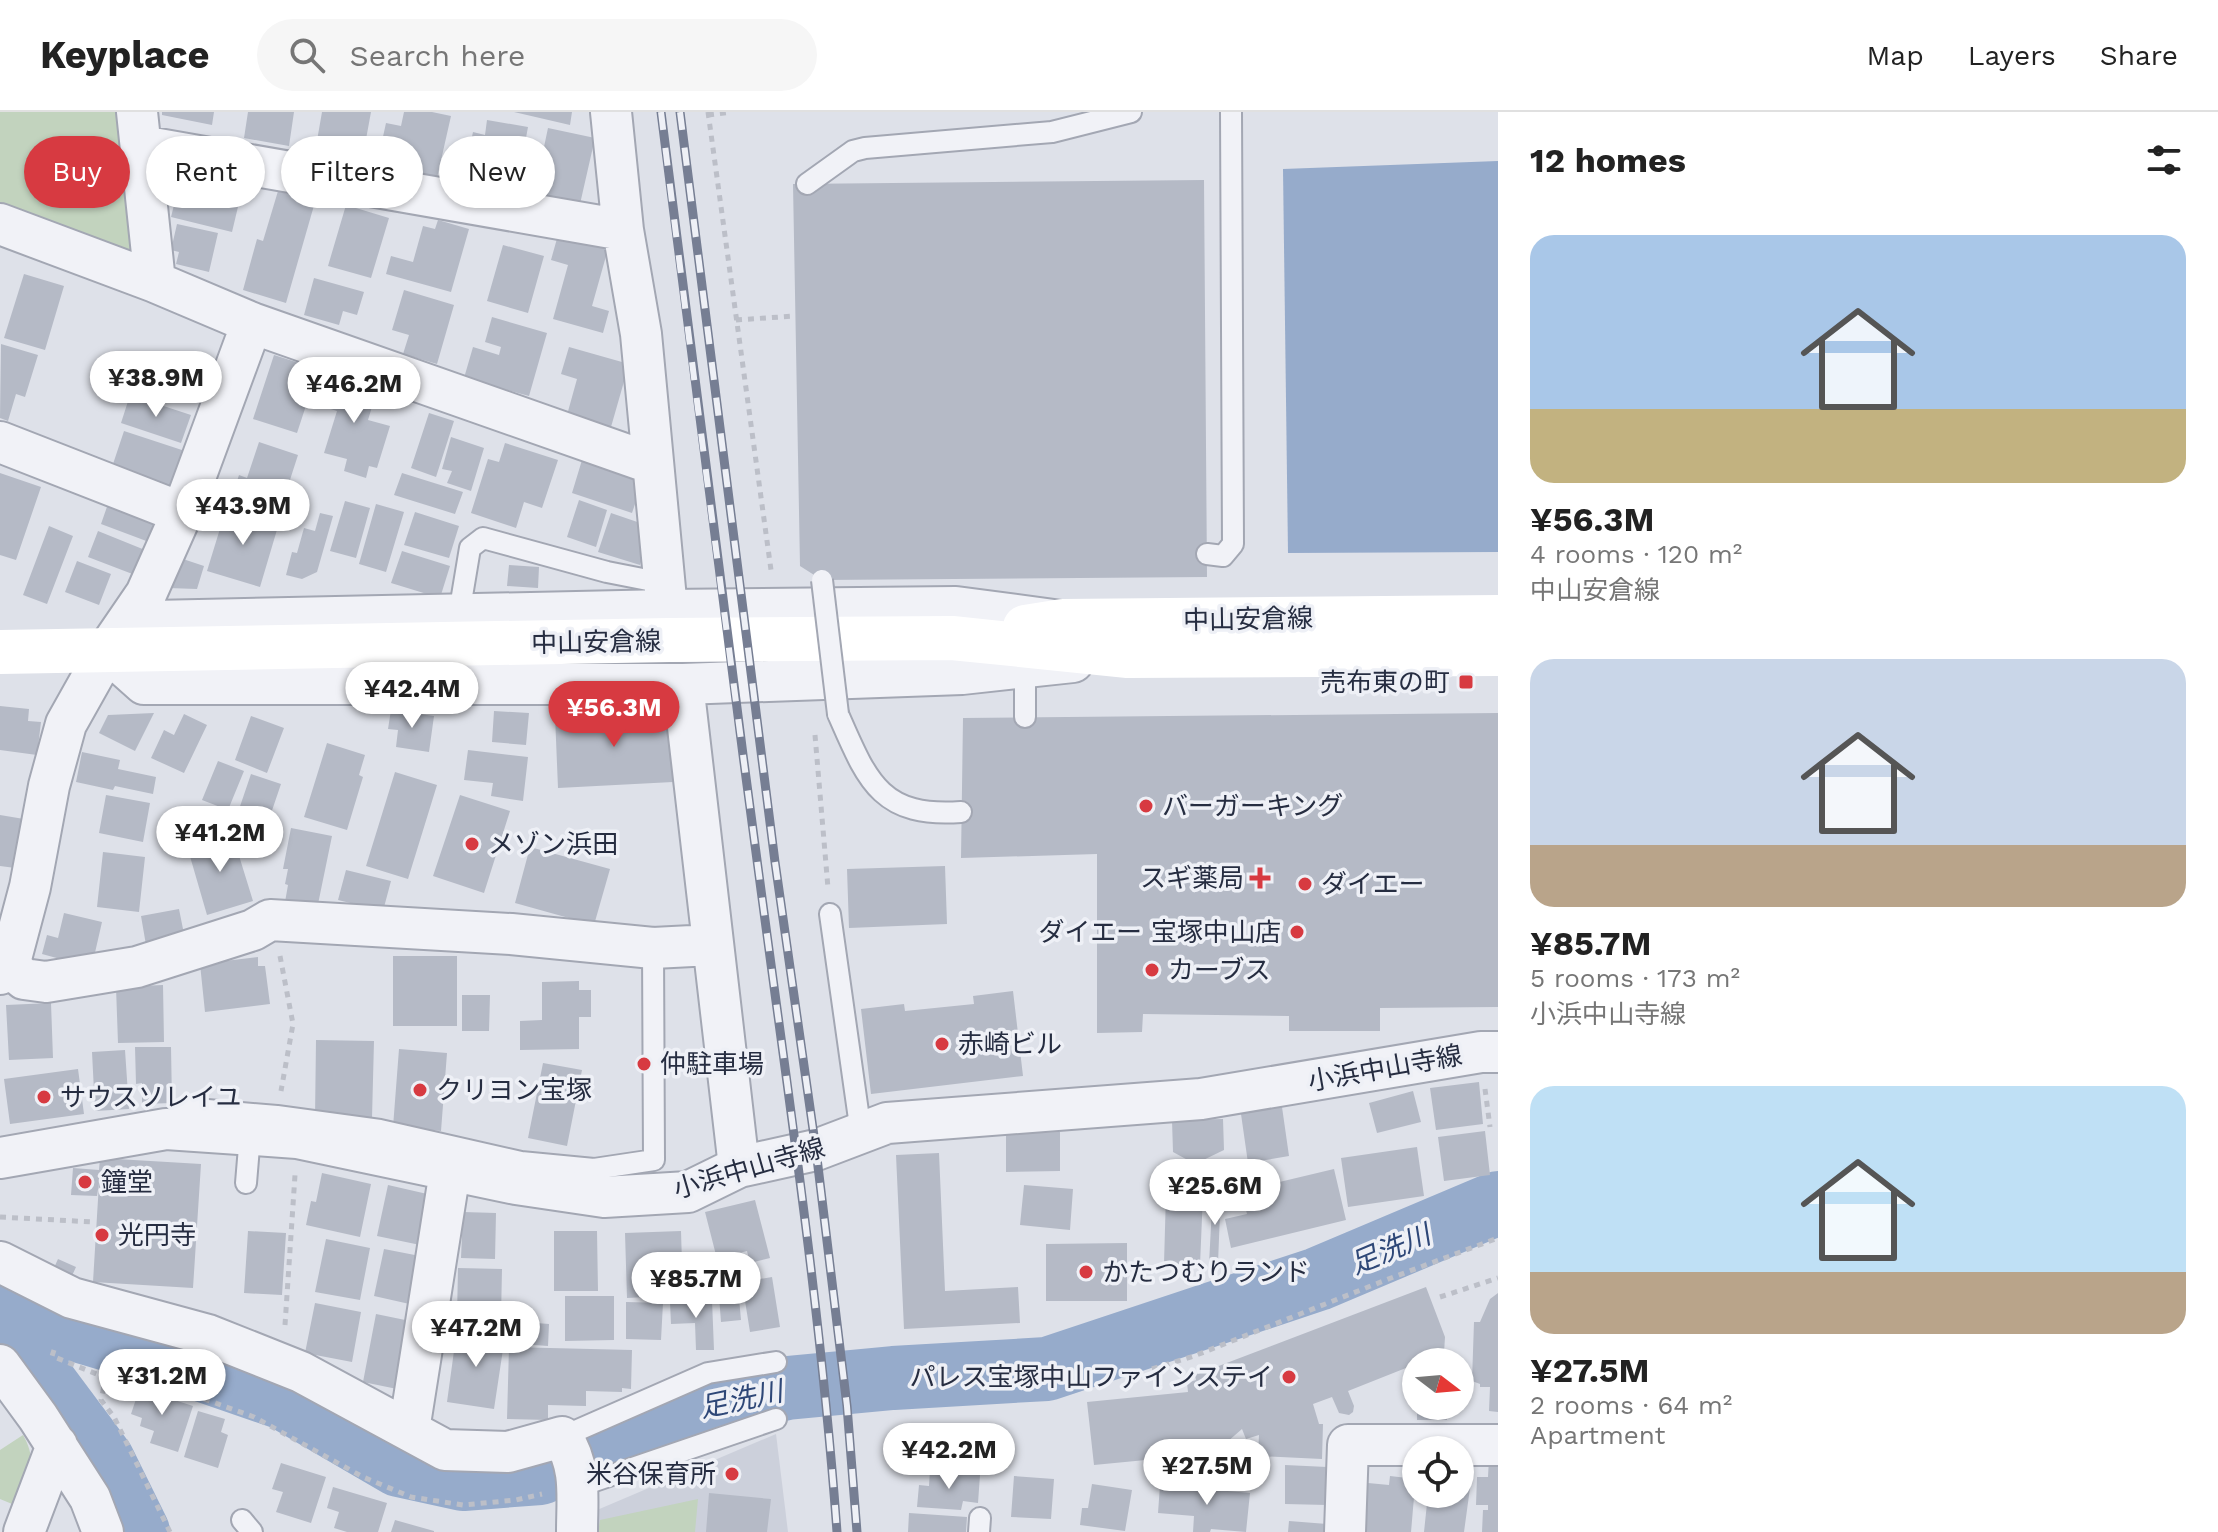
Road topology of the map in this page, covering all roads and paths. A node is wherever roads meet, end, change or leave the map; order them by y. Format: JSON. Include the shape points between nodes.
{"nodes":[{"id":1,"x":611,"y":112,"type":"edge"},
{"id":2,"x":731,"y":112,"type":"edge"},
{"id":3,"x":1131,"y":112,"type":"edge"},
{"id":4,"x":1228,"y":113,"type":"edge"},
{"id":5,"x":708,"y":114,"type":"edge"},
{"id":6,"x":139,"y":129,"type":"edge"},
{"id":7,"x":807,"y":184,"type":"dead end"},
{"id":8,"x":0,"y":224,"type":"edge"},
{"id":9,"x":623,"y":230,"type":"junction"},
{"id":10,"x":155,"y":282,"type":"junction"},
{"id":11,"x":795,"y":316,"type":"dead end"},
{"id":12,"x":736,"y":320,"type":"junction"},
{"id":13,"x":252,"y":323,"type":"junction"},
{"id":14,"x":0,"y":442,"type":"edge"},
{"id":15,"x":653,"y":464,"type":"junction"},
{"id":16,"x":182,"y":513,"type":"junction"},
{"id":17,"x":1207,"y":554,"type":"dead end"},
{"id":18,"x":771,"y":570,"type":"dead end"},
{"id":19,"x":822,"y":580,"type":"dead end"},
{"id":20,"x":665,"y":597,"type":"junction"},
{"id":21,"x":459,"y":614,"type":"junction"},
{"id":22,"x":1498,"y":617,"type":"edge"},
{"id":23,"x":1063,"y":621,"type":"junction"},
{"id":24,"x":952,"y":638,"type":"junction"},
{"id":25,"x":107,"y":651,"type":"junction"},
{"id":26,"x":0,"y":652,"type":"edge"},
{"id":27,"x":1498,"y":654,"type":"edge"},
{"id":28,"x":1128,"y":656,"type":"junction"},
{"id":29,"x":1025,"y":667,"type":"junction"},
{"id":30,"x":683,"y":684,"type":"junction"},
{"id":31,"x":1025,"y":717,"type":"dead end"},
{"id":32,"x":815,"y":729,"type":"dead end"},
{"id":33,"x":961,"y":812,"type":"dead end"},
{"id":34,"x":15,"y":884,"type":"edge"},
{"id":35,"x":830,"y":914,"type":"joint"},
{"id":36,"x":280,"y":920,"type":"junction"},
{"id":37,"x":712,"y":945,"type":"junction"},
{"id":38,"x":653,"y":948,"type":"junction"},
{"id":39,"x":4,"y":970,"type":"edge"},
{"id":40,"x":1498,"y":1052,"type":"edge"},
{"id":41,"x":275,"y":1130,"type":"junction"},
{"id":42,"x":861,"y":1133,"type":"junction"},
{"id":43,"x":0,"y":1158,"type":"edge"},
{"id":44,"x":739,"y":1167,"type":"junction"},
{"id":45,"x":450,"y":1171,"type":"junction"},
{"id":46,"x":518,"y":1173,"type":"junction"},
{"id":47,"x":246,"y":1183,"type":"dead end"},
{"id":48,"x":0,"y":1217,"type":"edge"},
{"id":49,"x":94,"y":1222,"type":"dead end"},
{"id":50,"x":1498,"y":1238,"type":"edge"},
{"id":51,"x":0,"y":1262,"type":"edge"},
{"id":52,"x":1498,"y":1278,"type":"edge"},
{"id":53,"x":1440,"y":1297,"type":"dead end"},
{"id":54,"x":54,"y":1350,"type":"dead end"},
{"id":55,"x":776,"y":1362,"type":"dead end"},
{"id":56,"x":283,"y":1364,"type":"junction"},
{"id":57,"x":0,"y":1365,"type":"edge"},
{"id":58,"x":1152,"y":1369,"type":"dead end"},
{"id":59,"x":109,"y":1379,"type":"junction"},
{"id":60,"x":776,"y":1419,"type":"dead end"},
{"id":61,"x":409,"y":1430,"type":"junction"},
{"id":62,"x":57,"y":1445,"type":"junction"},
{"id":63,"x":1498,"y":1445,"type":"edge"},
{"id":64,"x":571,"y":1461,"type":"junction"},
{"id":65,"x":24,"y":1532,"type":"edge"},
{"id":66,"x":103,"y":1532,"type":"edge"},
{"id":67,"x":170,"y":1532,"type":"edge"},
{"id":68,"x":577,"y":1532,"type":"edge"},
{"id":69,"x":1345,"y":1532,"type":"edge"}],
"edges":[{"from":1,"to":9,"type":"street"},
{"from":2,"to":5,"type":"path"},
{"from":3,"to":7,"type":"lane","via":[[1052,132],[865,148]]},
{"from":4,"to":17,"type":"lane","via":[[1233,544],[1223,556]]},
{"from":5,"to":12,"type":"path"},
{"from":6,"to":9,"type":"street"},
{"from":6,"to":10,"type":"street"},
{"from":8,"to":10,"type":"street"},
{"from":9,"to":15,"type":"street","via":[[641,334]]},
{"from":10,"to":13,"type":"street"},
{"from":11,"to":12,"type":"path"},
{"from":12,"to":18,"type":"path"},
{"from":13,"to":15,"type":"street"},
{"from":13,"to":16,"type":"street"},
{"from":14,"to":16,"type":"street"},
{"from":15,"to":20,"type":"street"},
{"from":16,"to":25,"type":"street","via":[[146,594]]},
{"from":19,"to":33,"type":"lane","bridge":true,"via":[[838,714],[858,758],[897,805],[934,814]]},
{"from":20,"to":21,"type":"street"},
{"from":20,"to":21,"type":"lane","via":[[607,572],[483,538],[470,548]]},
{"from":20,"to":23,"type":"street","via":[[956,607]]},
{"from":21,"to":25,"type":"street","via":[[153,621]]},
{"from":22,"to":23,"type":"street","name":"中山安倉線"},
{"from":23,"to":24,"type":"street","name":"中山安倉線"},
{"from":24,"to":25,"type":"street","name":"中山安倉線"},
{"from":24,"to":28,"type":"street","name":"中山安倉線"},
{"from":25,"to":26,"type":"street","name":"中山安倉線"},
{"from":25,"to":30,"type":"street","via":[[144,684]]},
{"from":25,"to":34,"type":"street","via":[[66,724]]},
{"from":27,"to":28,"type":"street","name":"中山安倉線"},
{"from":28,"to":29,"type":"street"},
{"from":29,"to":30,"type":"street"},
{"from":29,"to":31,"type":"lane"},
{"from":30,"to":37,"type":"street"},
{"from":32,"to":35,"type":"path"},
{"from":34,"to":39,"type":"street"},
{"from":35,"to":42,"type":"lane"},
{"from":36,"to":38,"type":"street"},
{"from":36,"to":39,"type":"street","via":[[137,967],[46,982]]},
{"from":36,"to":41,"type":"path","via":[[279,950],[293,1024]]},
{"from":37,"to":38,"type":"street"},
{"from":37,"to":44,"type":"street"},
{"from":38,"to":46,"type":"lane","via":[[654,1160]]},
{"from":40,"to":42,"type":"street","name":"小浜中山寺線","via":[[1201,1099],[887,1123]]},
{"from":41,"to":43,"type":"street","name":"小浜中山寺線","via":[[166,1129]]},
{"from":41,"to":45,"type":"street","name":"小浜中山寺線"},
{"from":41,"to":46,"type":"lane","via":[[380,1130]]},
{"from":41,"to":47,"type":"lane"},
{"from":41,"to":56,"type":"path"},
{"from":42,"to":44,"type":"street","name":"小浜中山寺線","via":[[816,1150]]},
{"from":44,"to":46,"type":"street","name":"小浜中山寺線","via":[[688,1192],[604,1197]]},
{"from":45,"to":46,"type":"street","name":"小浜中山寺線"},
{"from":45,"to":61,"type":"street"},
{"from":48,"to":49,"type":"path"},
{"from":50,"to":58,"type":"path"},
{"from":51,"to":56,"type":"street","via":[[72,1298],[208,1335]]},
{"from":52,"to":53,"type":"path"},
{"from":54,"to":59,"type":"path","via":[[52,1356]]},
{"from":55,"to":64,"type":"lane","via":[[708,1373]]},
{"from":56,"to":61,"type":"street"},
{"from":57,"to":62,"type":"street"},
{"from":59,"to":64,"type":"path","via":[[124,1370],[254,1417],[411,1497],[463,1505],[516,1500]]},
{"from":59,"to":67,"type":"path","via":[[101,1400]]},
{"from":60,"to":64,"type":"lane"},
{"from":61,"to":64,"type":"street","via":[[445,1450]]},
{"from":62,"to":65,"type":"street"},
{"from":62,"to":66,"type":"street","via":[[90,1498]]},
{"from":63,"to":69,"type":"street","via":[[1348,1445]]},
{"from":64,"to":68,"type":"street"}]}
